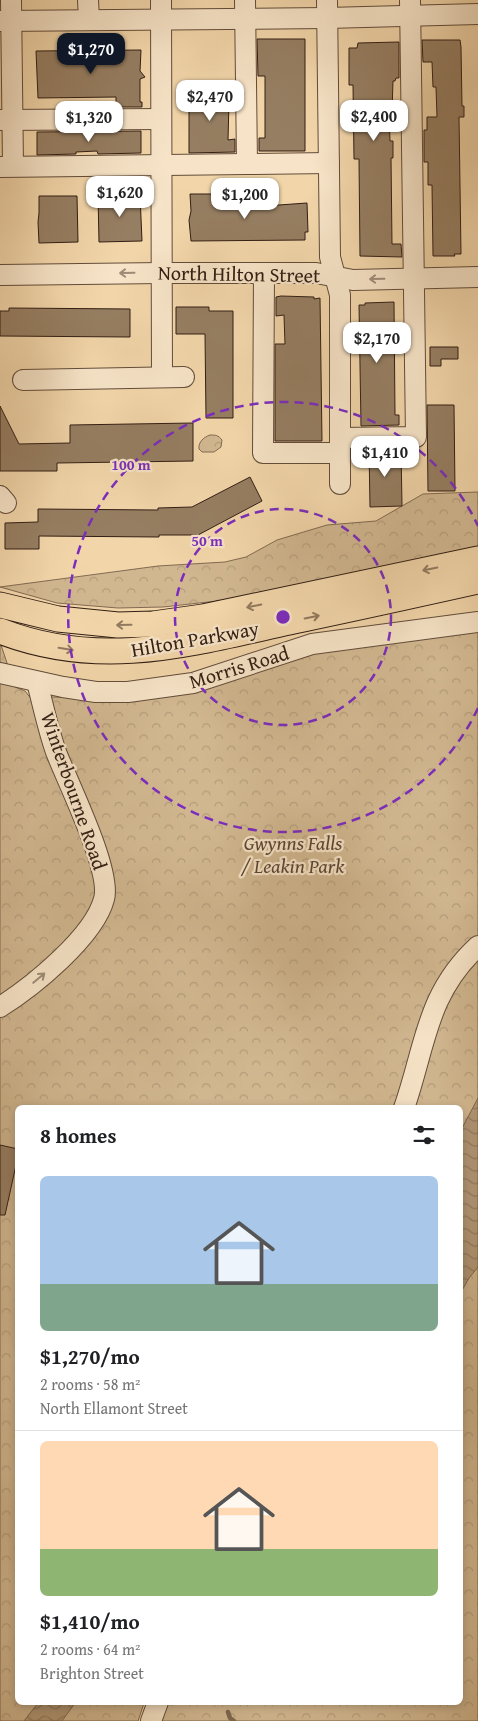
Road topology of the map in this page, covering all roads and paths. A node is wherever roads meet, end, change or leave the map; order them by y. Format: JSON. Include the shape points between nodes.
{"nodes":[{"id":1,"x":12,"y":0,"type":"edge"},
{"id":2,"x":410,"y":8,"type":"edge"},
{"id":3,"x":161,"y":9,"type":"edge"},
{"id":4,"x":245,"y":9,"type":"edge"},
{"id":5,"x":327,"y":9,"type":"edge"},
{"id":6,"x":88,"y":10,"type":"edge"},
{"id":7,"x":478,"y":14,"type":"edge"},
{"id":8,"x":6,"y":21,"type":"edge"},
{"id":9,"x":161,"y":119,"type":"junction"},
{"id":10,"x":6,"y":120,"type":"edge"},
{"id":11,"x":329,"y":163,"type":"junction"},
{"id":12,"x":162,"y":164,"type":"junction"},
{"id":13,"x":247,"y":164,"type":"junction"},
{"id":14,"x":7,"y":167,"type":"edge"},
{"id":15,"x":162,"y":272,"type":"junction"},
{"id":16,"x":264,"y":273,"type":"junction"},
{"id":17,"x":0,"y":275,"type":"edge"},
{"id":18,"x":335,"y":276,"type":"junction"},
{"id":19,"x":478,"y":277,"type":"edge"},
{"id":20,"x":414,"y":278,"type":"junction"},
{"id":21,"x":162,"y":377,"type":"junction"},
{"id":22,"x":184,"y":377,"type":"dead end"},
{"id":23,"x":23,"y":380,"type":"dead end"},
{"id":24,"x":340,"y":445,"type":"junction"},
{"id":25,"x":340,"y":484,"type":"dead end"},
{"id":26,"x":478,"y":559,"type":"edge"},
{"id":27,"x":478,"y":581,"type":"edge"},
{"id":28,"x":2,"y":604,"type":"edge"},
{"id":29,"x":478,"y":622,"type":"edge"},
{"id":30,"x":0,"y":631,"type":"edge"},
{"id":31,"x":0,"y":673,"type":"edge"},
{"id":32,"x":37,"y":682,"type":"junction"},
{"id":33,"x":478,"y":946,"type":"edge"},
{"id":34,"x":0,"y":1007,"type":"edge"},
{"id":35,"x":405,"y":1105,"type":"edge"},
{"id":36,"x":157,"y":1705,"type":"edge"},
{"id":37,"x":151,"y":1721,"type":"edge"}],
"edges":[{"from":1,"to":8,"type":"street"},
{"from":2,"to":5,"type":"street"},
{"from":2,"to":7,"type":"street"},
{"from":2,"to":20,"type":"street"},
{"from":3,"to":4,"type":"street"},
{"from":3,"to":6,"type":"street"},
{"from":3,"to":9,"type":"street"},
{"from":4,"to":5,"type":"street"},
{"from":4,"to":13,"type":"street"},
{"from":5,"to":11,"type":"street"},
{"from":6,"to":8,"type":"street"},
{"from":8,"to":10,"type":"street"},
{"from":9,"to":10,"type":"street"},
{"from":9,"to":12,"type":"street"},
{"from":10,"to":14,"type":"street"},
{"from":11,"to":13,"type":"street"},
{"from":11,"to":18,"type":"street","via":[[330,257]]},
{"from":12,"to":13,"type":"street"},
{"from":12,"to":14,"type":"street"},
{"from":12,"to":15,"type":"street"},
{"from":15,"to":16,"type":"street","name":"North Hilton Street"},
{"from":15,"to":17,"type":"street","name":"North Hilton Street","one_way":true},
{"from":15,"to":21,"type":"street"},
{"from":16,"to":18,"type":"street","name":"North Hilton Street","via":[[316,272]]},
{"from":16,"to":24,"type":"street","via":[[263,453]]},
{"from":20,"to":18,"type":"street","name":"North Hilton Street","one_way":true,"via":[[353,280]]},
{"from":18,"to":24,"type":"street","via":[[340,294]]},
{"from":19,"to":20,"type":"street","name":"North Hilton Street"},
{"from":20,"to":24,"type":"street","via":[[416,437]]},
{"from":21,"to":22,"type":"street"},
{"from":21,"to":23,"type":"street"},
{"from":24,"to":25,"type":"street"},
{"from":26,"to":28,"type":"main road","name":"Hilton Parkway","one_way":true,"via":[[203,617],[153,624],[118,625],[58,619]]},
{"from":30,"to":27,"type":"main road","name":"Hilton Parkway","one_way":true,"via":[[48,646],[74,650],[156,650]]},
{"from":29,"to":32,"type":"street","name":"Morris Road","via":[[312,644],[193,682],[160,688],[96,692]]},
{"from":31,"to":32,"type":"street","name":"Morris Road"},
{"from":34,"to":32,"type":"street","name":"Winterbourne Road","one_way":true,"via":[[43,975],[86,934],[105,898],[104,877],[97,853],[56,751]]},
{"from":33,"to":35,"type":"street","via":[[459,965],[437,1000]]},
{"from":36,"to":37,"type":"street"}]}
